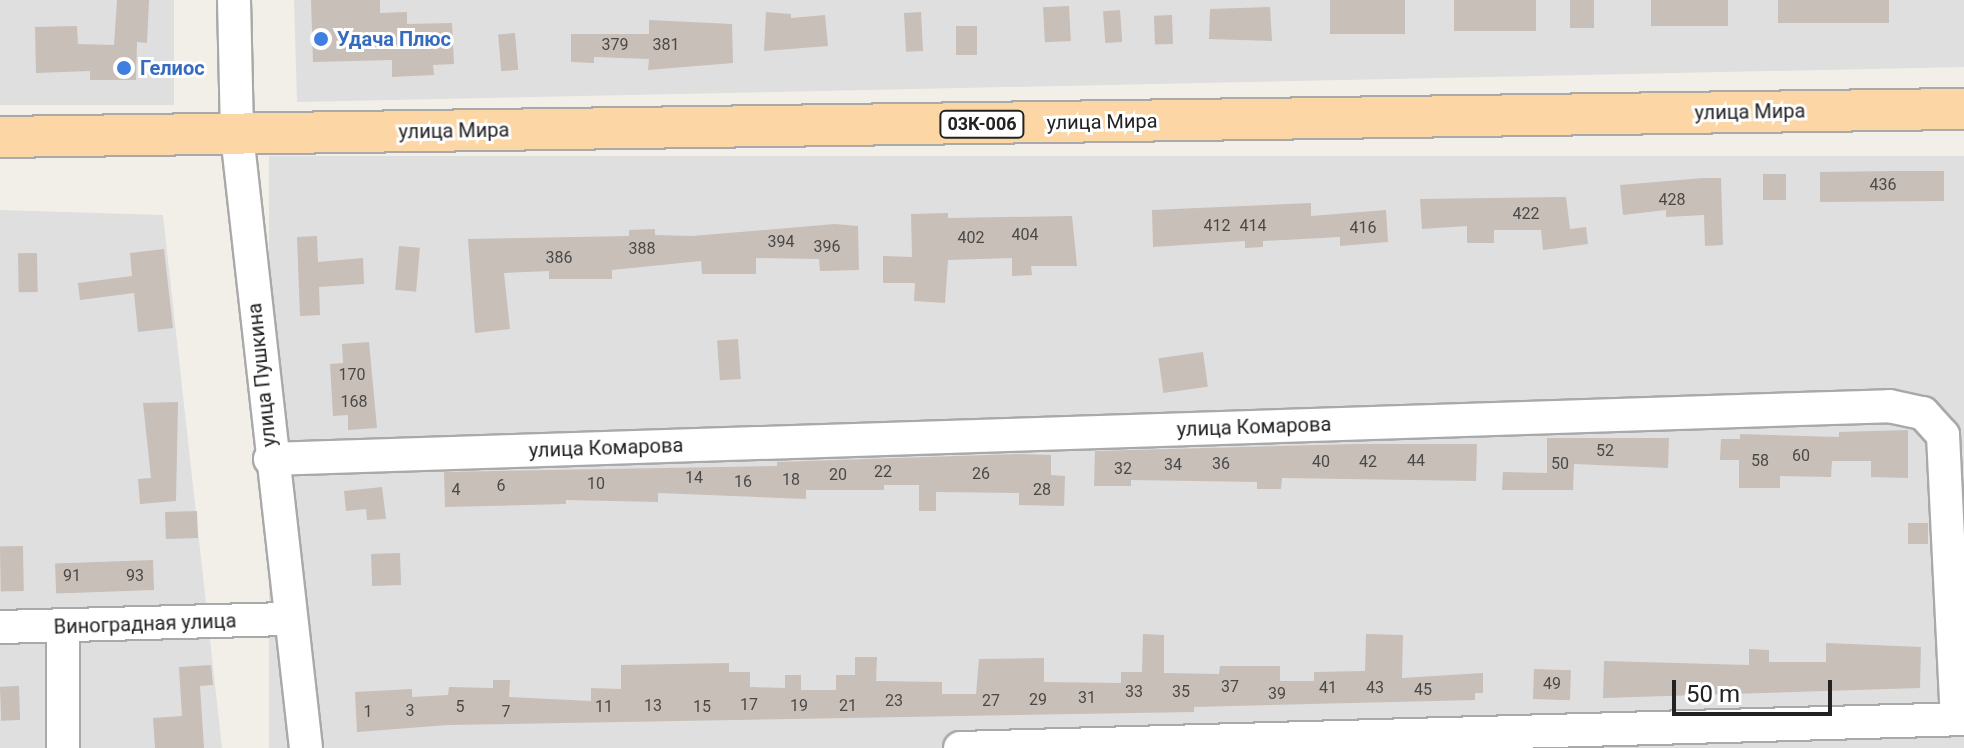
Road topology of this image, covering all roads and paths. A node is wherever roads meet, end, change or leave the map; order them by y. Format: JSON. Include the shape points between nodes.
{"nodes":[{"id":1,"x":234,"y":0,"type":"edge"},
{"id":2,"x":1964,"y":109,"type":"edge"},
{"id":3,"x":237,"y":135,"type":"junction"},
{"id":4,"x":0,"y":137,"type":"edge"},
{"id":5,"x":270,"y":459,"type":"junction"},
{"id":6,"x":290,"y":619,"type":"junction"},
{"id":7,"x":63,"y":626,"type":"junction"},
{"id":8,"x":0,"y":627,"type":"edge"},
{"id":9,"x":1960,"y":719,"type":"edge"},
{"id":10,"x":1751,"y":735,"type":"edge"},
{"id":11,"x":63,"y":748,"type":"edge"},
{"id":12,"x":306,"y":748,"type":"edge"},
{"id":13,"x":960,"y":748,"type":"edge"}],
"edges":[{"from":1,"to":3,"type":"street","name":"улица Пушкина"},
{"from":2,"to":3,"type":"main road","name":"улица Мира","number":"03К-006"},
{"from":3,"to":4,"type":"main road","name":"улица Мира","number":"03К-006"},
{"from":3,"to":5,"type":"street","name":"улица Пушкина"},
{"from":5,"to":6,"type":"street","name":"улица Пушкина"},
{"from":5,"to":9,"type":"street","name":"улица Комарова","via":[[1889,406],[1923,413],[1943,435]]},
{"from":6,"to":7,"type":"street","name":"Виноградная улица"},
{"from":6,"to":12,"type":"street","name":"улица Пушкина"},
{"from":7,"to":8,"type":"street","name":"Виноградная улица"},
{"from":7,"to":11,"type":"street"},
{"from":9,"to":10,"type":"street"},
{"from":10,"to":13,"type":"street"}]}
